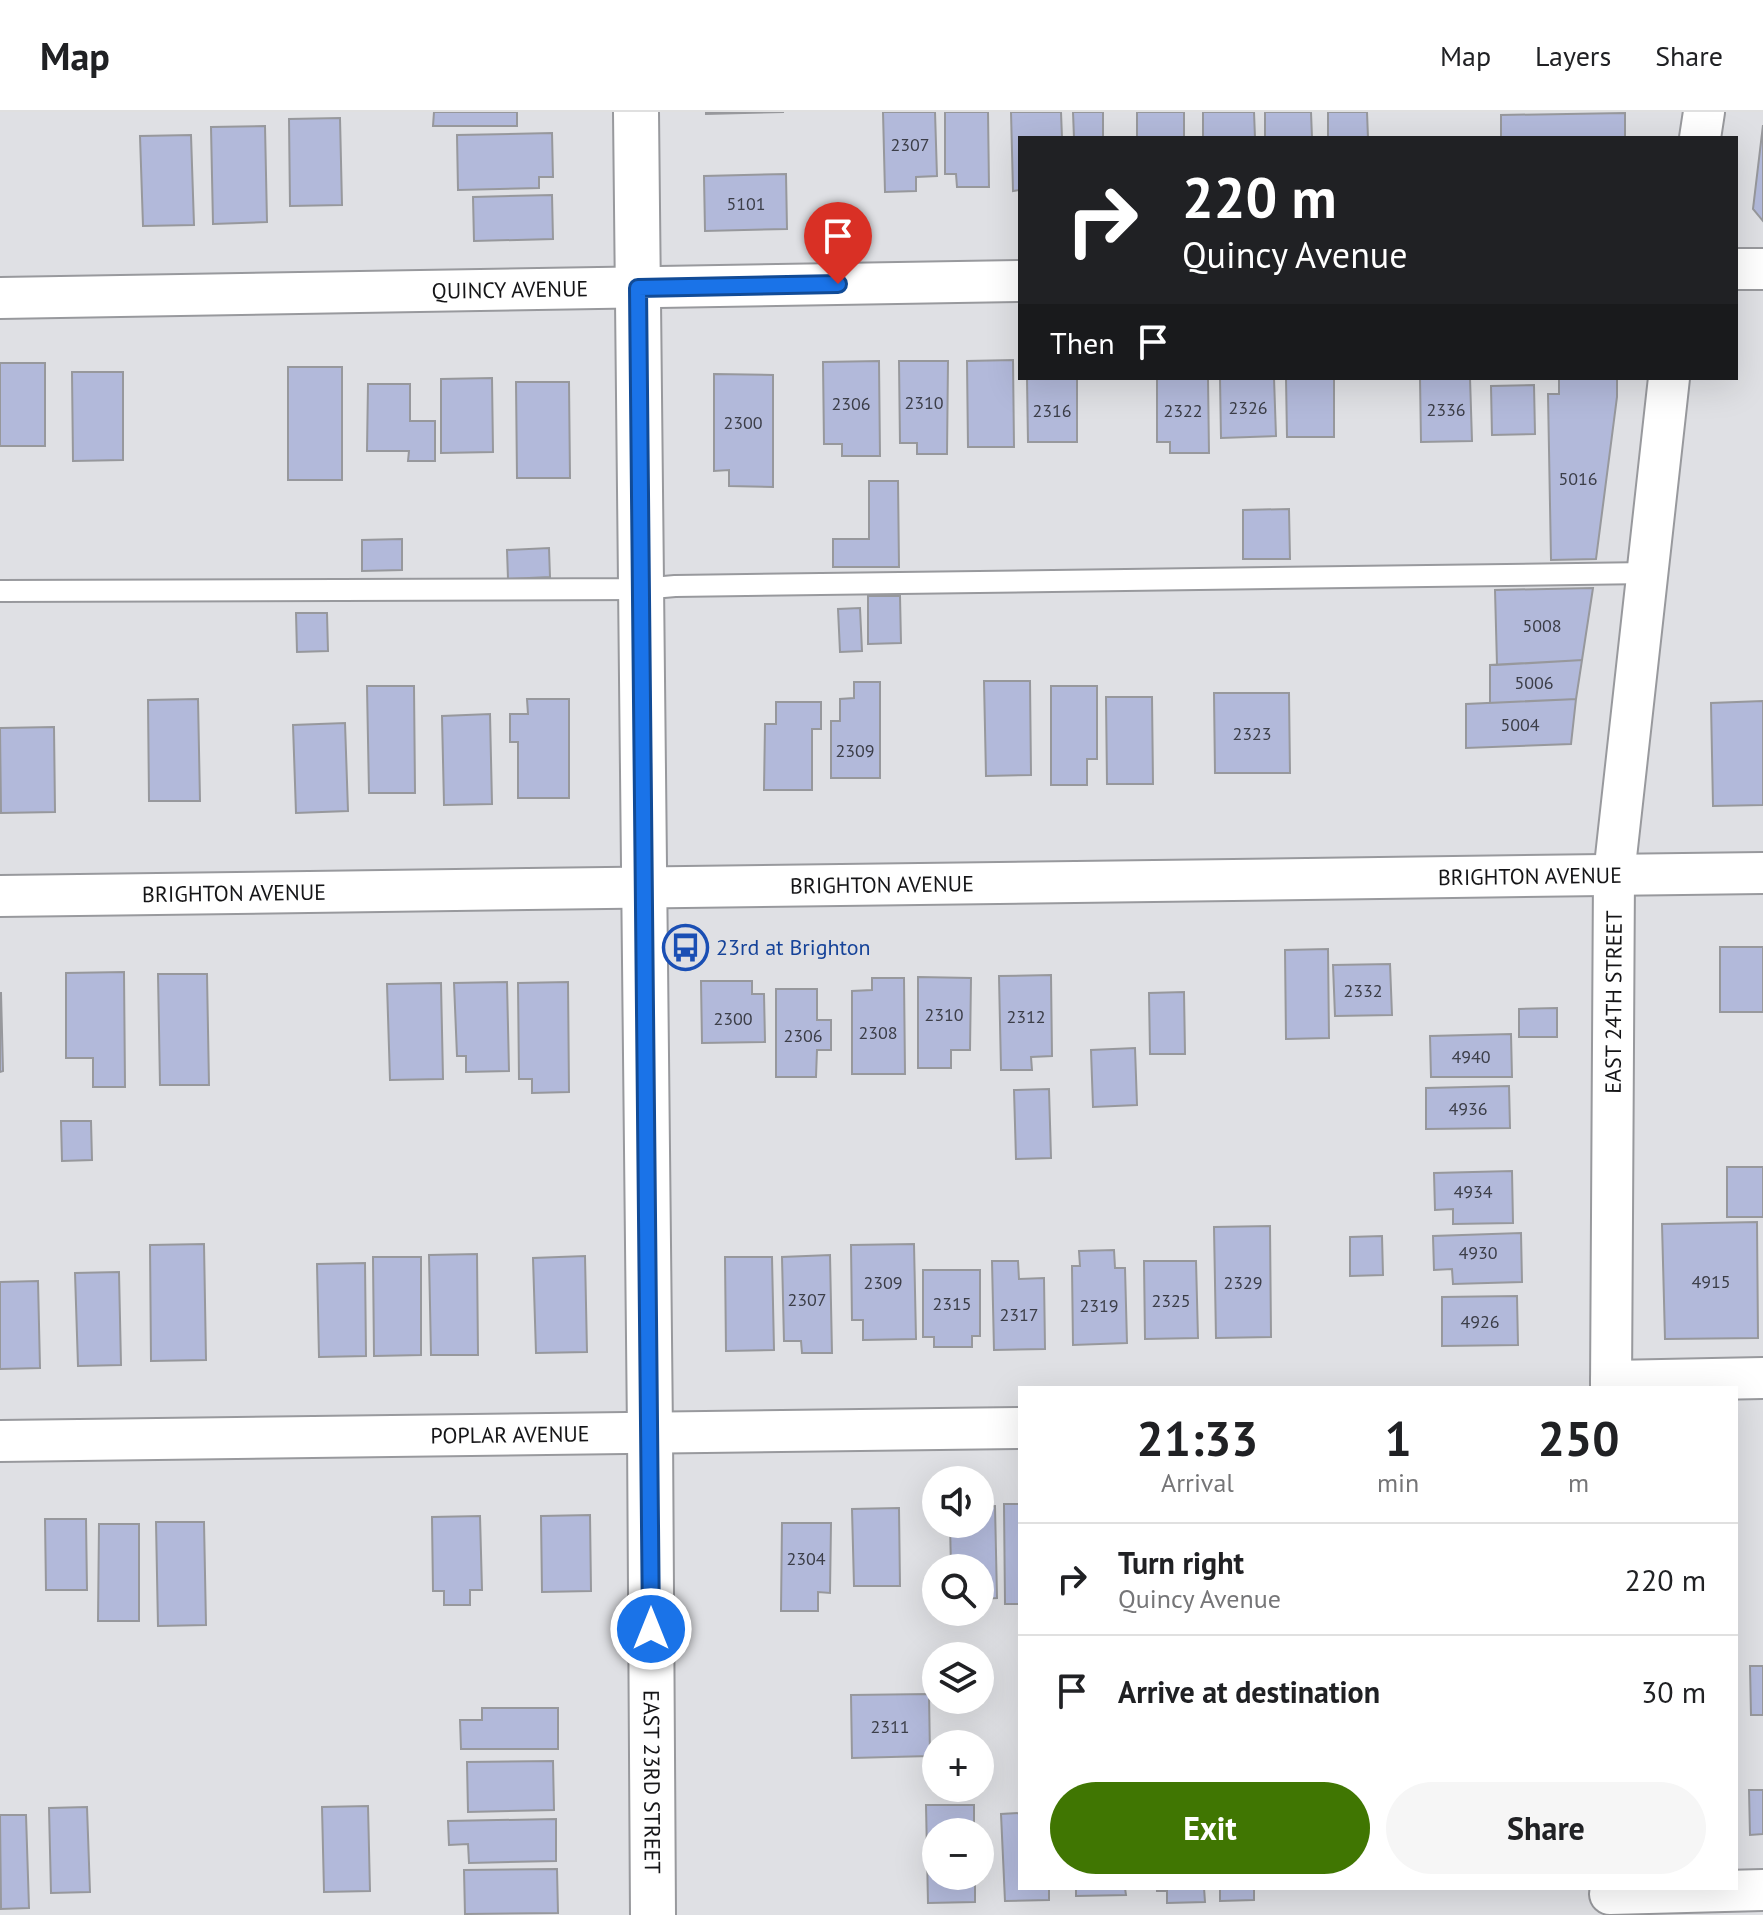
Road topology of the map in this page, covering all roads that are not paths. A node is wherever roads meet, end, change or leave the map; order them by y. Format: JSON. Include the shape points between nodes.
{"nodes":[{"id":1,"x":636,"y":112,"type":"edge"},
{"id":2,"x":1704,"y":112,"type":"edge"},
{"id":3,"x":1700,"y":136,"type":"edge"},
{"id":4,"x":1738,"y":269,"type":"edge"},
{"id":5,"x":1763,"y":269,"type":"edge"},
{"id":6,"x":1018,"y":281,"type":"edge"},
{"id":7,"x":638,"y":288,"type":"junction"},
{"id":8,"x":0,"y":298,"type":"edge"},
{"id":9,"x":1669,"y":380,"type":"edge"},
{"id":10,"x":1648,"y":573,"type":"junction"},
{"id":11,"x":641,"y":589,"type":"junction"},
{"id":12,"x":0,"y":591,"type":"edge"},
{"id":13,"x":1763,"y":873,"type":"edge"},
{"id":14,"x":1614,"y":875,"type":"junction"},
{"id":15,"x":644,"y":886,"type":"junction"},
{"id":16,"x":0,"y":896,"type":"edge"},
{"id":17,"x":1763,"y":1378,"type":"edge"},
{"id":18,"x":1611,"y":1384,"type":"edge"},
{"id":19,"x":1018,"y":1428,"type":"edge"},
{"id":20,"x":650,"y":1432,"type":"junction"},
{"id":21,"x":0,"y":1441,"type":"edge"},
{"id":22,"x":1763,"y":1890,"type":"edge"},
{"id":23,"x":1610,"y":1899,"type":"edge"},
{"id":24,"x":653,"y":1915,"type":"edge"}],
"edges":[{"from":1,"to":7,"type":"main road","name":"EAST 23RD STREET"},
{"from":2,"to":3,"type":"street"},
{"from":4,"to":5,"type":"street"},
{"from":6,"to":7,"type":"street","name":"QUINCY AVENUE"},
{"from":7,"to":8,"type":"street","name":"QUINCY AVENUE"},
{"from":7,"to":11,"type":"main road","name":"EAST 23RD STREET"},
{"from":9,"to":10,"type":"street","name":"EAST 24TH STREET"},
{"from":10,"to":11,"type":"lane"},
{"from":10,"to":14,"type":"street","name":"EAST 24TH STREET"},
{"from":11,"to":12,"type":"lane"},
{"from":11,"to":15,"type":"main road","name":"EAST 23RD STREET"},
{"from":13,"to":14,"type":"street","name":"BRIGHTON AVENUE"},
{"from":14,"to":15,"type":"street","name":"BRIGHTON AVENUE"},
{"from":14,"to":18,"type":"street","name":"EAST 24TH STREET"},
{"from":15,"to":16,"type":"street","name":"BRIGHTON AVENUE"},
{"from":15,"to":20,"type":"main road","name":"EAST 23RD STREET"},
{"from":17,"to":18,"type":"street"},
{"from":19,"to":20,"type":"street","name":"POPLAR AVENUE"},
{"from":20,"to":21,"type":"street","name":"POPLAR AVENUE"},
{"from":20,"to":24,"type":"main road","name":"EAST 23RD STREET"},
{"from":22,"to":23,"type":"street"}]}
